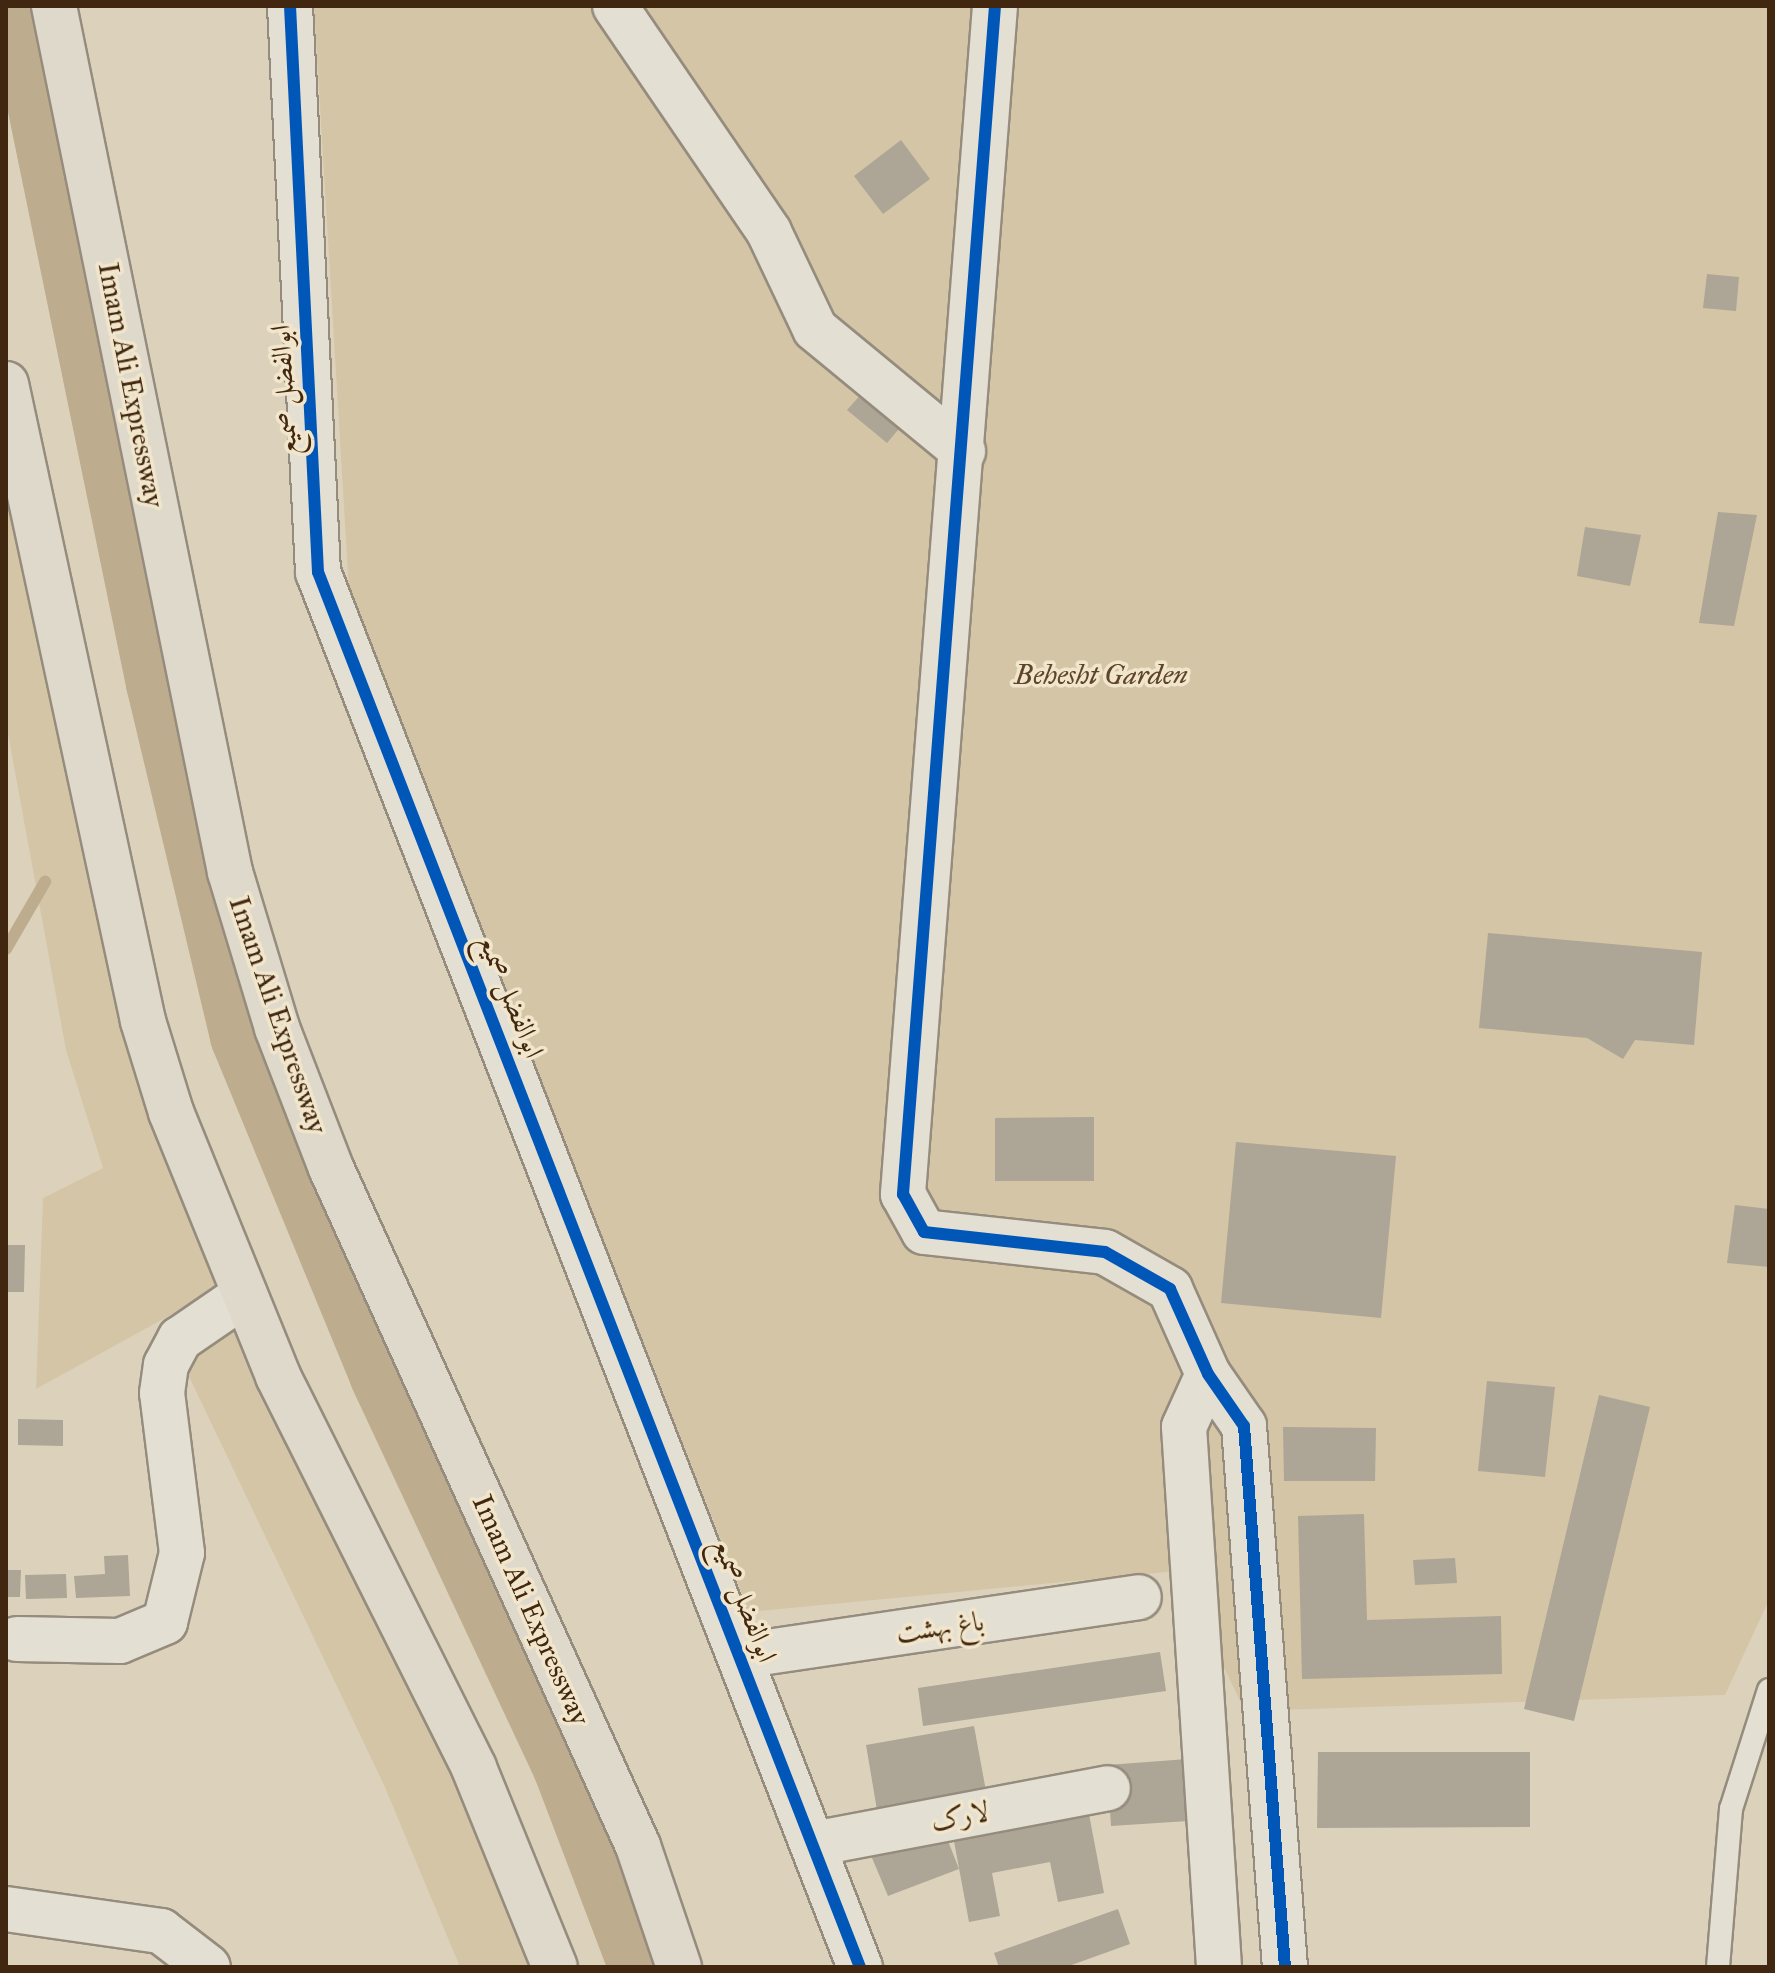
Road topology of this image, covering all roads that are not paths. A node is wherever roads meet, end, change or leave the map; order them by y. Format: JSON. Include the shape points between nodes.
{"nodes":[{"id":1,"x":54,"y":6,"type":"edge"},
{"id":2,"x":290,"y":6,"type":"edge"},
{"id":3,"x":615,"y":6,"type":"edge"},
{"id":4,"x":995,"y":6,"type":"edge"},
{"id":5,"x":6,"y":384,"type":"edge"},
{"id":6,"x":963,"y":451,"type":"junction"},
{"id":7,"x":244,"y":1295,"type":"junction"},
{"id":8,"x":1208,"y":1374,"type":"junction"},
{"id":9,"x":1139,"y":1597,"type":"dead end"},
{"id":10,"x":1258,"y":1613,"type":"junction"},
{"id":11,"x":1196,"y":1615,"type":"junction"},
{"id":12,"x":17,"y":1639,"type":"dead end"},
{"id":13,"x":740,"y":1656,"type":"junction"},
{"id":14,"x":1769,"y":1690,"type":"edge"},
{"id":15,"x":1108,"y":1788,"type":"dead end"},
{"id":16,"x":813,"y":1844,"type":"junction"},
{"id":17,"x":1280,"y":1895,"type":"junction"},
{"id":18,"x":1214,"y":1897,"type":"junction"},
{"id":19,"x":6,"y":1909,"type":"edge"},
{"id":20,"x":208,"y":1967,"type":"edge"},
{"id":21,"x":555,"y":1967,"type":"edge"},
{"id":22,"x":679,"y":1967,"type":"edge"},
{"id":23,"x":860,"y":1967,"type":"edge"},
{"id":24,"x":1219,"y":1967,"type":"edge"},
{"id":25,"x":1285,"y":1967,"type":"edge"},
{"id":26,"x":1718,"y":1967,"type":"edge"}],
"edges":[{"from":1,"to":22,"type":"highway","name":"Imam Ali Expressway","via":[[230,872],[277,1028],[331,1168],[638,1846]]},
{"from":2,"to":13,"type":"street","name":"ابوالفضل صمیع","via":[[318,572]]},
{"from":3,"to":6,"type":"street","via":[[769,232],[815,329]]},
{"from":4,"to":6,"type":"street"},
{"from":5,"to":7,"type":"highway","via":[[143,1021],[171,1112]]},
{"from":6,"to":8,"type":"street","via":[[903,1194],[924,1232],[1105,1252],[1170,1289]]},
{"from":7,"to":12,"type":"street","via":[[180,1339],[166,1365],[162,1393],[182,1553],[165,1622],[120,1641]]},
{"from":7,"to":21,"type":"highway","via":[[474,1768]]},
{"from":8,"to":10,"type":"street","via":[[1244,1426]]},
{"from":8,"to":11,"type":"street","via":[[1184,1427]]},
{"from":9,"to":13,"type":"street","name":"باغ بهشت"},
{"from":10,"to":11,"type":"street"},
{"from":10,"to":17,"type":"street"},
{"from":11,"to":18,"type":"street"},
{"from":13,"to":16,"type":"street","name":"ابوالفضل صمیع"},
{"from":14,"to":26,"type":"lane","via":[[1731,1809]]},
{"from":15,"to":16,"type":"street","name":"لارک"},
{"from":16,"to":23,"type":"street","name":"ابوالفضل صمیع"},
{"from":17,"to":18,"type":"street"},
{"from":17,"to":25,"type":"street"},
{"from":18,"to":24,"type":"street"},
{"from":19,"to":20,"type":"street","via":[[161,1931]]}]}
